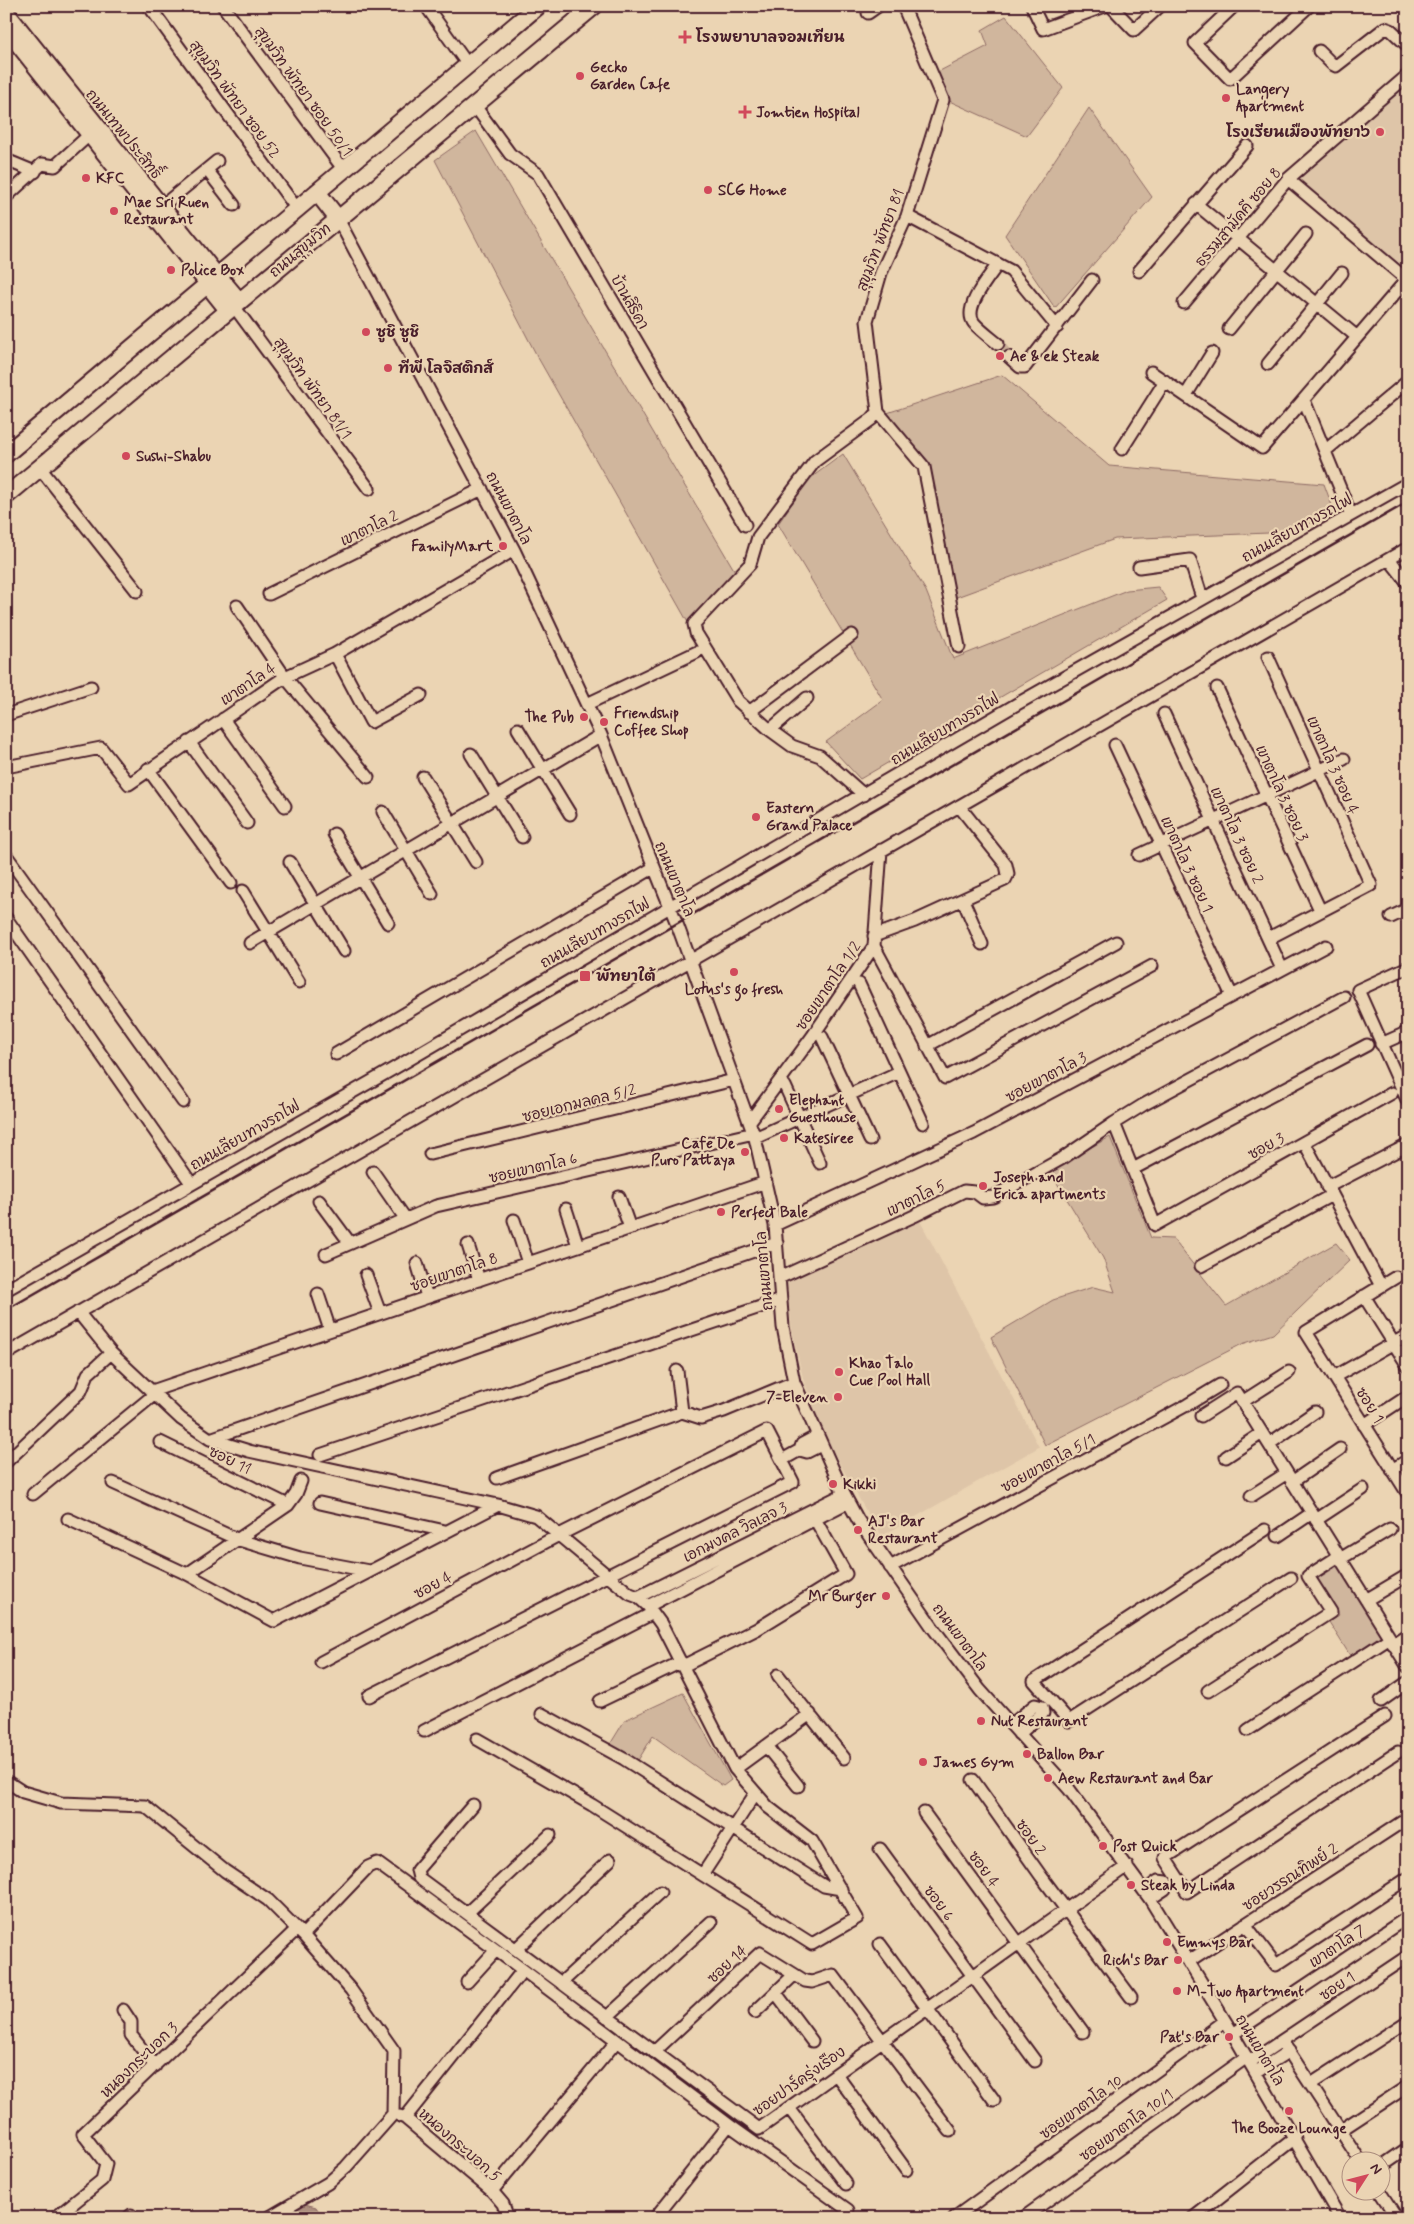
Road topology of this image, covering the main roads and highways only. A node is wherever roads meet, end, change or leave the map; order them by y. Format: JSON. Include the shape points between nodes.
{"nodes":[{"id":1,"x":538,"y":6,"type":"edge"},
{"id":2,"x":594,"y":6,"type":"edge"},
{"id":3,"x":6,"y":11,"type":"edge"},
{"id":4,"x":6,"y":30,"type":"edge"},
{"id":5,"x":317,"y":192,"type":"junction"},
{"id":6,"x":338,"y":219,"type":"junction"},
{"id":7,"x":213,"y":280,"type":"junction"},
{"id":8,"x":233,"y":306,"type":"junction"},
{"id":9,"x":6,"y":454,"type":"edge"},
{"id":10,"x":6,"y":496,"type":"edge"}],
"edges":[{"from":1,"to":5,"type":"highway"},
{"from":2,"to":6,"type":"highway","name":"ถนนสุขุมวิท"},
{"from":3,"to":7,"type":"main road","name":"ถนนเทพประสิทธิ์","via":[[162,206]]},
{"from":4,"to":7,"type":"main road","name":"ถนนเทพประสิทธิ์","via":[[88,136]]},
{"from":5,"to":6,"type":"highway"},
{"from":5,"to":7,"type":"highway"},
{"from":6,"to":8,"type":"highway","name":"ถนนสุขุมวิท"},
{"from":7,"to":8,"type":"highway"},
{"from":7,"to":9,"type":"highway"},
{"from":8,"to":10,"type":"highway","name":"ถนนสุขุมวิท"}]}
